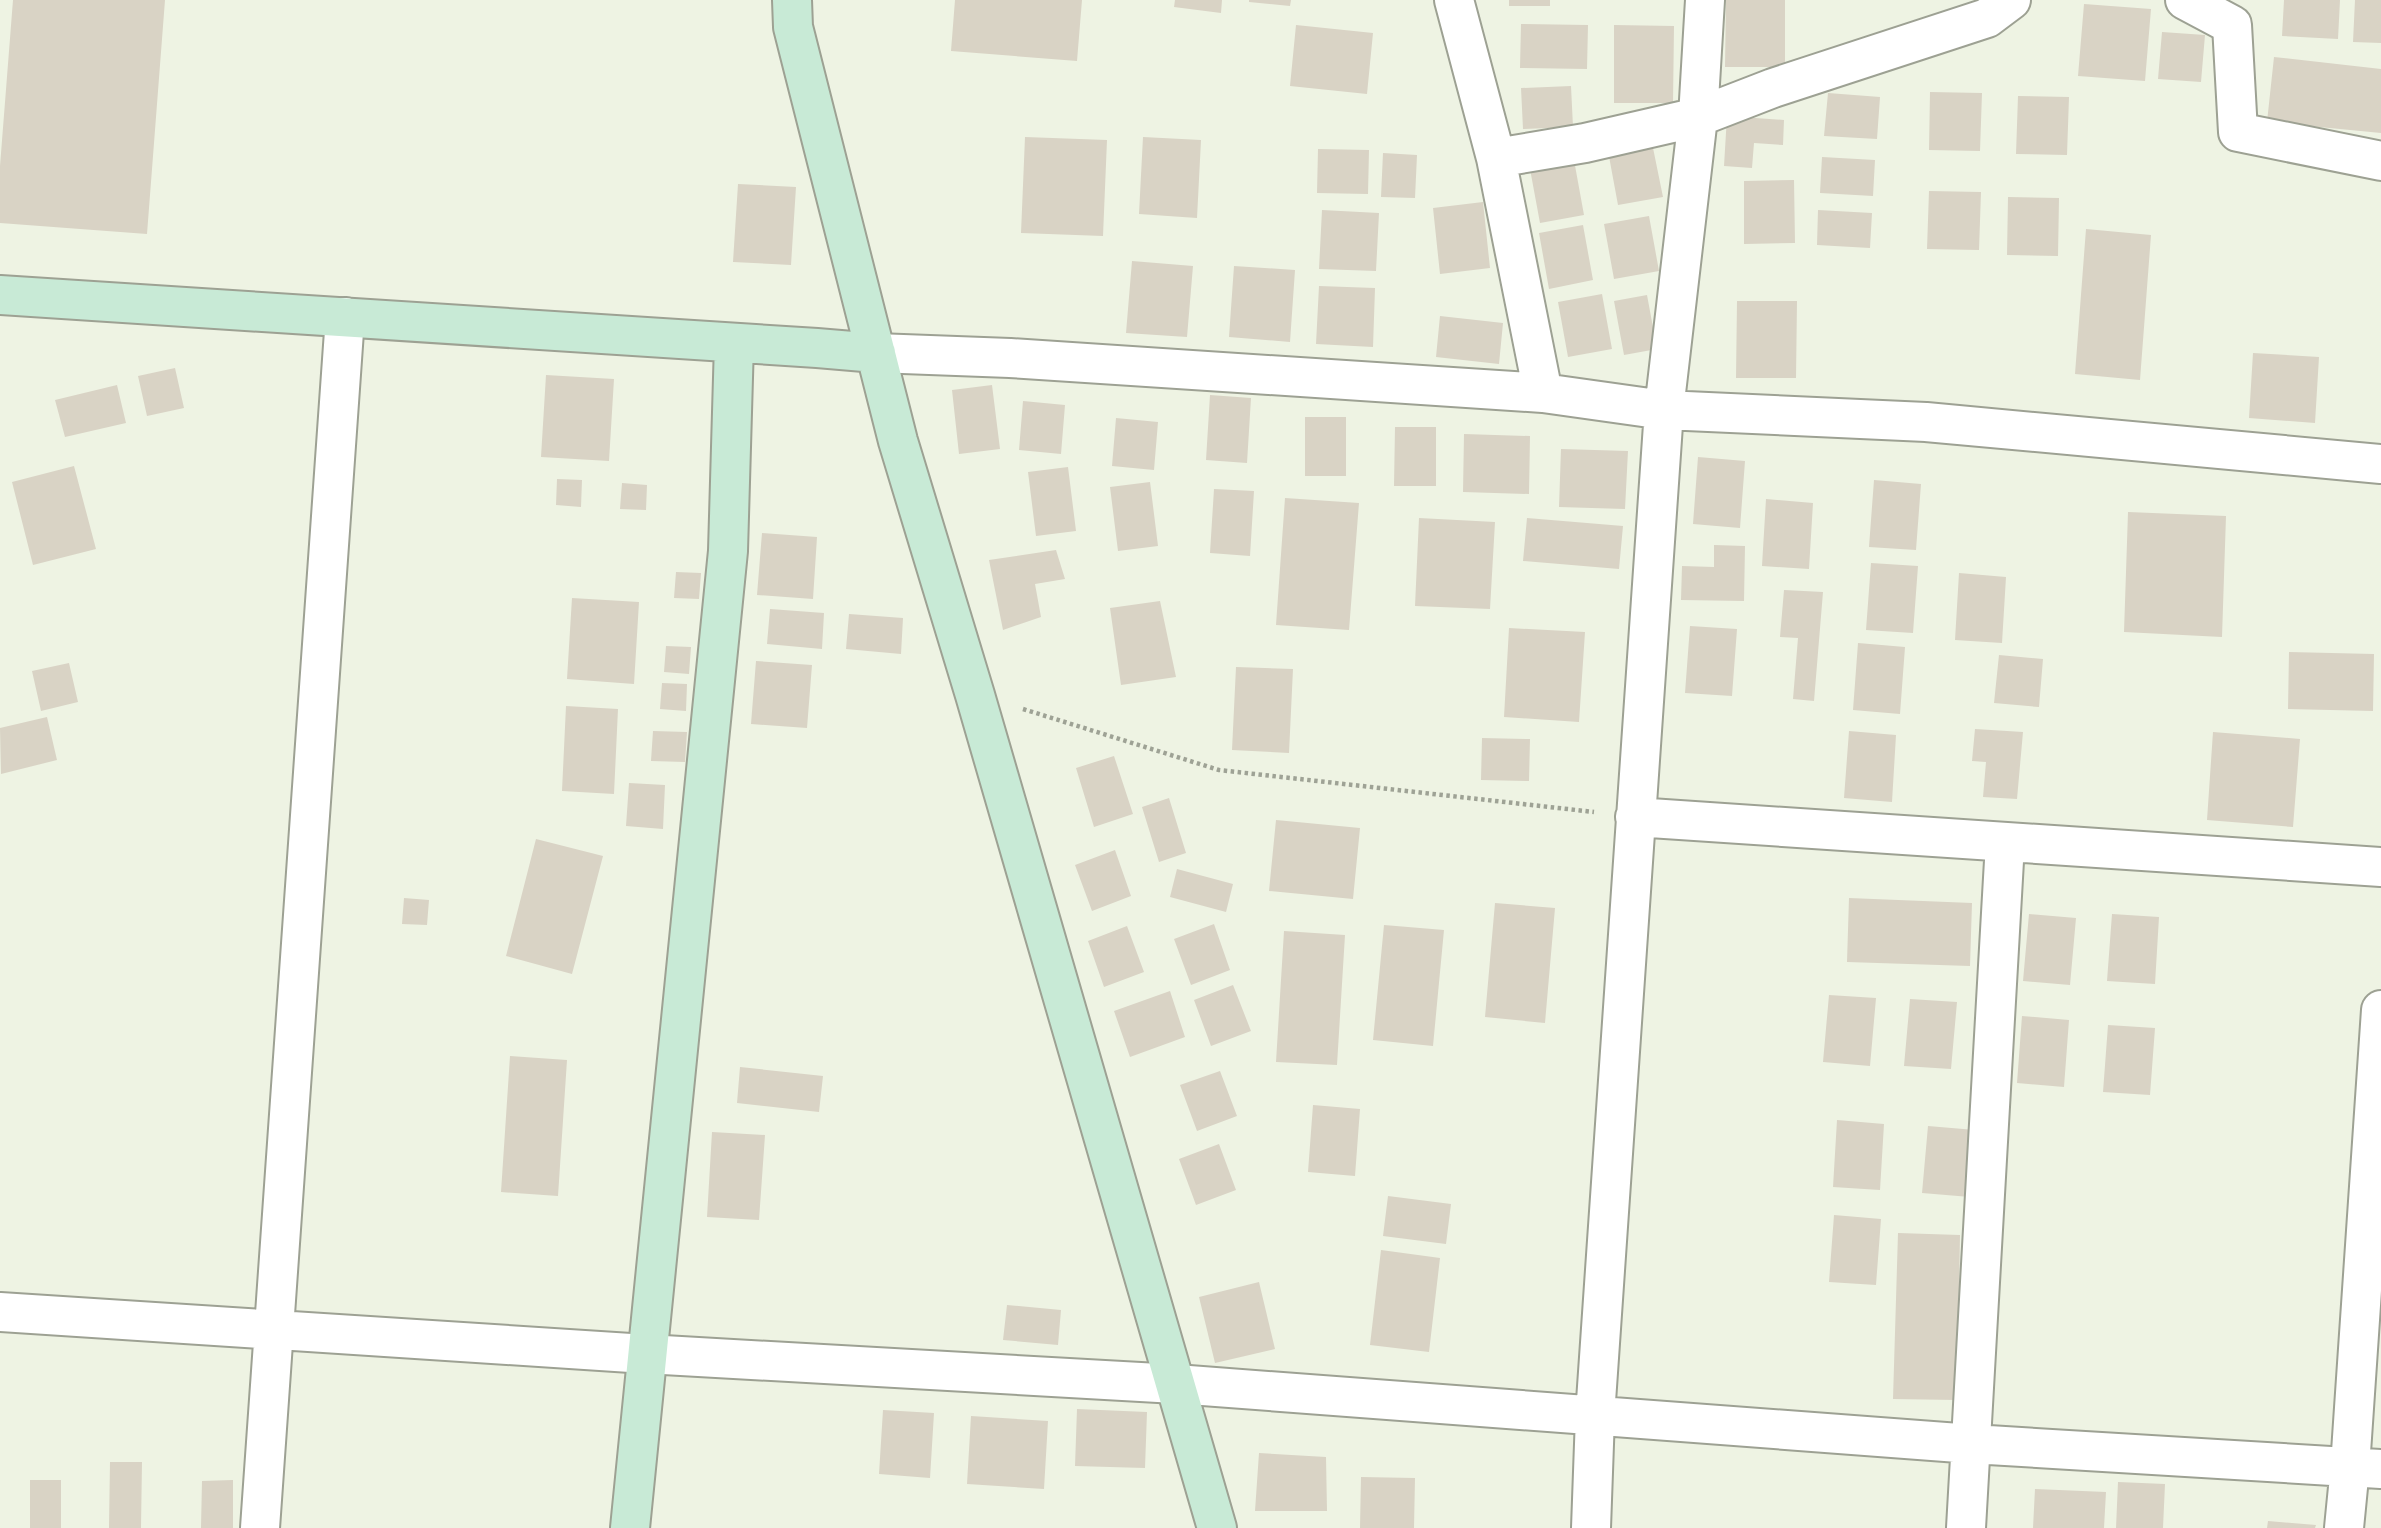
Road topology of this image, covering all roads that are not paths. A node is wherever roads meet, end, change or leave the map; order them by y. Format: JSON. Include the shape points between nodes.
{"nodes":[{"id":1,"x":792,"y":0,"type":"edge"},
{"id":2,"x":1454,"y":0,"type":"edge"},
{"id":3,"x":1705,"y":0,"type":"edge"},
{"id":4,"x":2011,"y":0,"type":"edge"},
{"id":5,"x":2185,"y":0,"type":"edge"},
{"id":6,"x":1698,"y":117,"type":"junction"},
{"id":7,"x":1496,"y":158,"type":"junction"},
{"id":8,"x":2381,"y":161,"type":"edge"},
{"id":9,"x":0,"y":295,"type":"edge"},
{"id":10,"x":345,"y":317,"type":"junction"},
{"id":11,"x":734,"y":343,"type":"junction"},
{"id":12,"x":876,"y":354,"type":"junction"},
{"id":13,"x":1543,"y":393,"type":"junction"},
{"id":14,"x":1664,"y":410,"type":"junction"},
{"id":15,"x":2381,"y":464,"type":"edge"},
{"id":16,"x":1634,"y":817,"type":"junction"},
{"id":17,"x":2005,"y":843,"type":"junction"},
{"id":18,"x":2381,"y":867,"type":"edge"},
{"id":19,"x":2381,"y":1010,"type":"edge"},
{"id":20,"x":0,"y":1312,"type":"edge"},
{"id":21,"x":274,"y":1330,"type":"junction"},
{"id":22,"x":646,"y":1354,"type":"junction"},
{"id":23,"x":1177,"y":1384,"type":"junction"},
{"id":24,"x":1595,"y":1416,"type":"junction"},
{"id":25,"x":1972,"y":1444,"type":"junction"},
{"id":26,"x":2365,"y":1468,"type":"edge"},
{"id":27,"x":260,"y":1528,"type":"edge"},
{"id":28,"x":629,"y":1528,"type":"edge"},
{"id":29,"x":1217,"y":1528,"type":"edge"},
{"id":30,"x":1591,"y":1528,"type":"edge"},
{"id":31,"x":1966,"y":1528,"type":"edge"},
{"id":32,"x":2344,"y":1528,"type":"edge"}],
"edges":[{"from":1,"to":12,"type":"street","via":[[793,27]]},
{"from":2,"to":7,"type":"street"},
{"from":3,"to":6,"type":"street"},
{"from":4,"to":6,"type":"street","via":[[1987,18]]},
{"from":5,"to":8,"type":"street","via":[[2232,25],[2238,132]]},
{"from":6,"to":7,"type":"street"},
{"from":6,"to":14,"type":"street"},
{"from":7,"to":13,"type":"street"},
{"from":9,"to":10,"type":"street"},
{"from":10,"to":11,"type":"street"},
{"from":10,"to":21,"type":"street"},
{"from":11,"to":12,"type":"street"},
{"from":11,"to":22,"type":"street","via":[[728,551]]},
{"from":12,"to":13,"type":"street","via":[[1010,358]]},
{"from":12,"to":23,"type":"street"},
{"from":13,"to":14,"type":"street"},
{"from":14,"to":15,"type":"street","via":[[1926,422]]},
{"from":14,"to":16,"type":"street"},
{"from":16,"to":17,"type":"street"},
{"from":16,"to":24,"type":"street"},
{"from":17,"to":18,"type":"street"},
{"from":17,"to":25,"type":"street"},
{"from":19,"to":26,"type":"street"},
{"from":20,"to":21,"type":"street"},
{"from":21,"to":22,"type":"street"},
{"from":21,"to":27,"type":"street"},
{"from":22,"to":23,"type":"street"},
{"from":22,"to":28,"type":"street"},
{"from":23,"to":24,"type":"street"},
{"from":23,"to":29,"type":"street"},
{"from":24,"to":25,"type":"street"},
{"from":24,"to":30,"type":"street"},
{"from":25,"to":26,"type":"street"},
{"from":25,"to":31,"type":"street"},
{"from":26,"to":32,"type":"street"}]}
